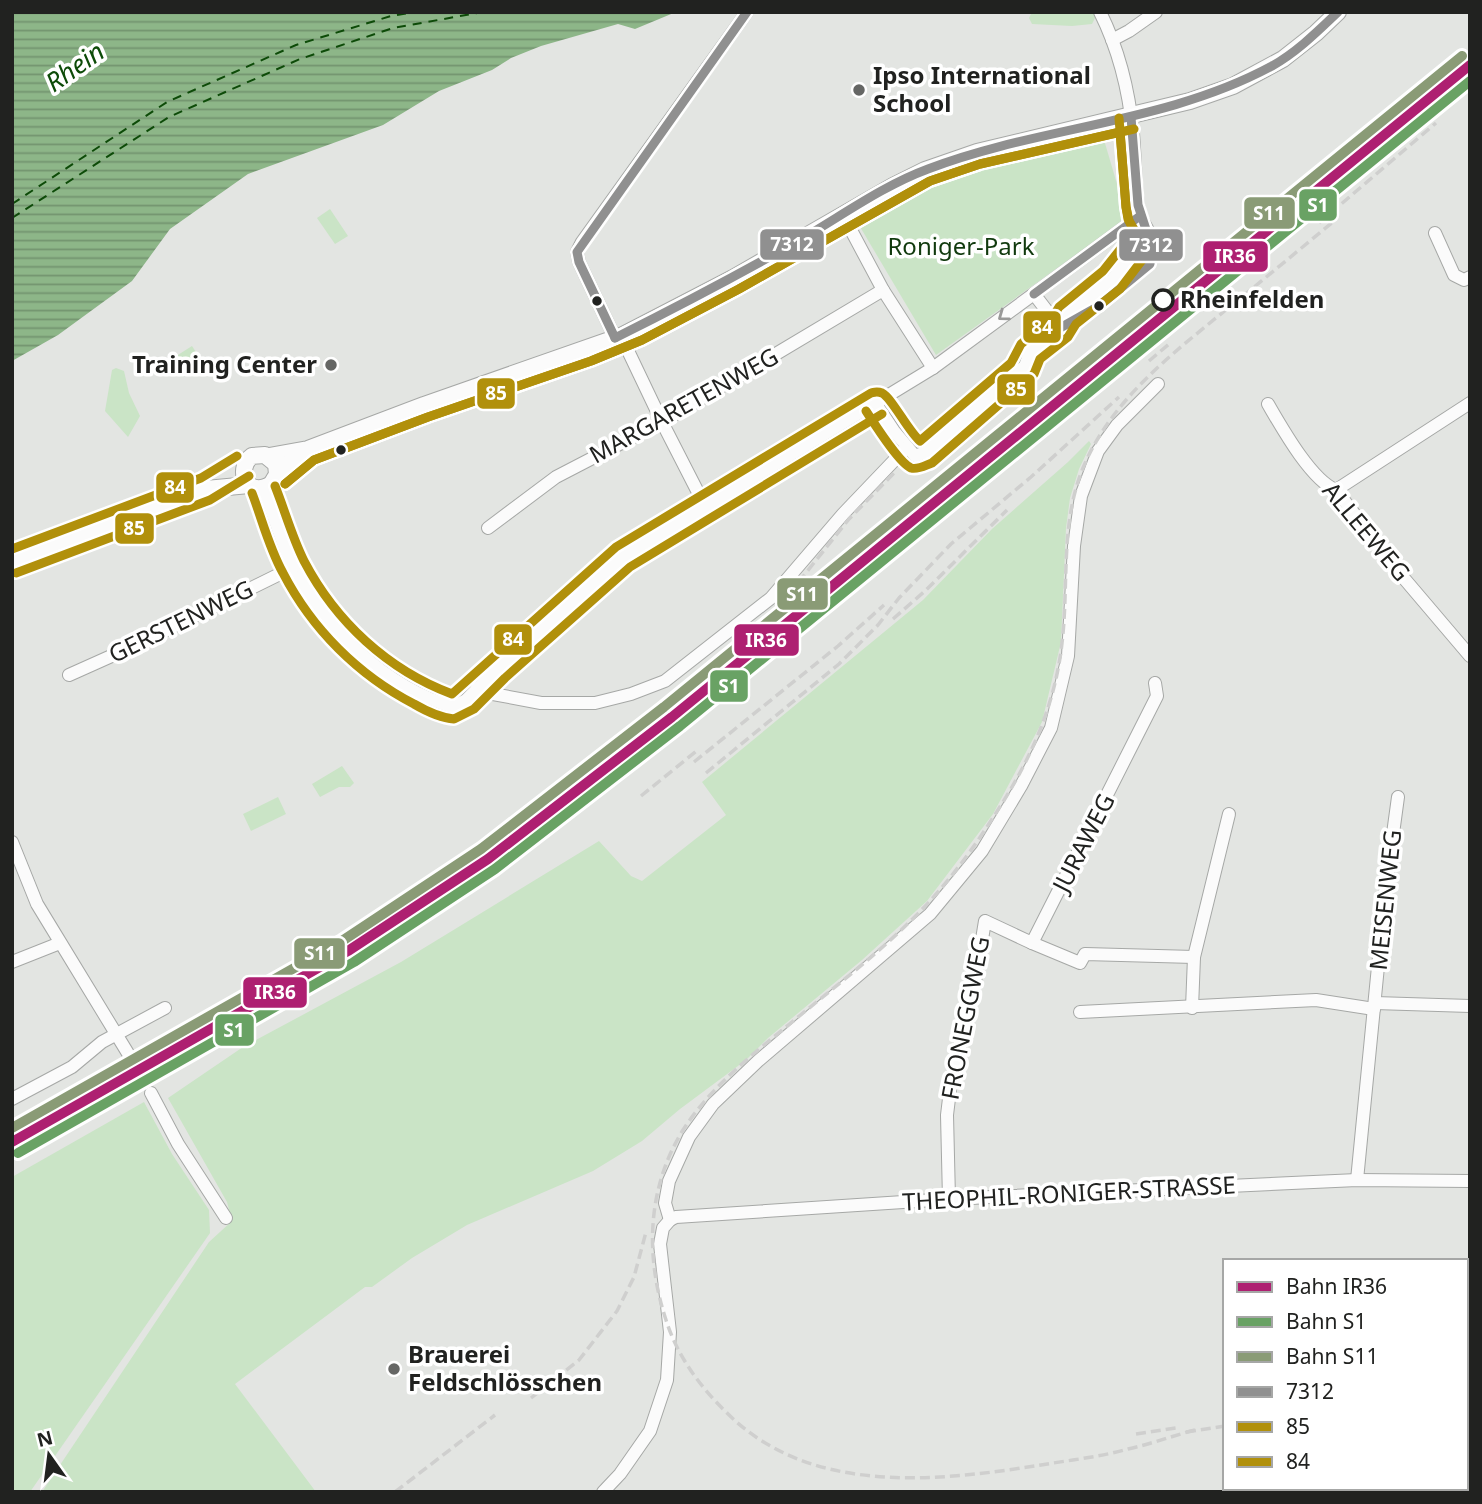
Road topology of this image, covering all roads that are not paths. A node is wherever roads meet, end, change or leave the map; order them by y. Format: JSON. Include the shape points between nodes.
{"nodes":[{"id":1,"x":747,"y":12,"type":"edge"},
{"id":2,"x":1100,"y":12,"type":"edge"},
{"id":3,"x":1156,"y":12,"type":"edge"},
{"id":4,"x":1338,"y":12,"type":"edge"},
{"id":5,"x":1112,"y":40,"type":"junction"},
{"id":6,"x":1131,"y":117,"type":"junction"},
{"id":7,"x":842,"y":215,"type":"junction"},
{"id":8,"x":1140,"y":216,"type":"junction"},
{"id":9,"x":1434,"y":233,"type":"dead end"},
{"id":10,"x":1470,"y":277,"type":"edge"},
{"id":11,"x":883,"y":290,"type":"junction"},
{"id":12,"x":1034,"y":294,"type":"junction"},
{"id":13,"x":1060,"y":328,"type":"junction"},
{"id":14,"x":618,"y":337,"type":"junction"},
{"id":15,"x":933,"y":368,"type":"junction"},
{"id":16,"x":1158,"y":384,"type":"dead end"},
{"id":17,"x":1470,"y":403,"type":"edge"},
{"id":18,"x":876,"y":404,"type":"junction"},
{"id":19,"x":1268,"y":404,"type":"dead end"},
{"id":20,"x":662,"y":422,"type":"junction"},
{"id":21,"x":907,"y":447,"type":"junction"},
{"id":22,"x":308,"y":449,"type":"junction"},
{"id":23,"x":269,"y":456,"type":"junction"},
{"id":24,"x":243,"y":466,"type":"junction"},
{"id":25,"x":277,"y":474,"type":"junction"},
{"id":26,"x":256,"y":486,"type":"junction"},
{"id":27,"x":206,"y":489,"type":"junction"},
{"id":28,"x":1336,"y":490,"type":"junction"},
{"id":29,"x":705,"y":506,"type":"junction"},
{"id":30,"x":488,"y":528,"type":"dead end"},
{"id":31,"x":12,"y":562,"type":"edge"},
{"id":32,"x":294,"y":567,"type":"junction"},
{"id":33,"x":1463,"y":640,"type":"edge"},
{"id":34,"x":1470,"y":656,"type":"edge"},
{"id":35,"x":69,"y":675,"type":"dead end"},
{"id":36,"x":477,"y":688,"type":"junction"},
{"id":37,"x":1156,"y":689,"type":"dead end"},
{"id":38,"x":1398,"y":797,"type":"dead end"},
{"id":39,"x":1230,"y":814,"type":"dead end"},
{"id":40,"x":12,"y":842,"type":"edge"},
{"id":41,"x":61,"y":943,"type":"junction"},
{"id":42,"x":1032,"y":943,"type":"junction"},
{"id":43,"x":1194,"y":957,"type":"junction"},
{"id":44,"x":12,"y":962,"type":"edge"},
{"id":45,"x":1375,"y":1006,"type":"junction"},
{"id":46,"x":1470,"y":1006,"type":"edge"},
{"id":47,"x":165,"y":1008,"type":"dead end"},
{"id":48,"x":1192,"y":1008,"type":"junction"},
{"id":49,"x":1080,"y":1012,"type":"dead end"},
{"id":50,"x":117,"y":1034,"type":"junction"},
{"id":51,"x":132,"y":1060,"type":"tunnel mouth"},
{"id":52,"x":151,"y":1093,"type":"tunnel mouth"},
{"id":53,"x":12,"y":1099,"type":"edge"},
{"id":54,"x":1357,"y":1180,"type":"junction"},
{"id":55,"x":1470,"y":1181,"type":"edge"},
{"id":56,"x":948,"y":1199,"type":"junction"},
{"id":57,"x":226,"y":1218,"type":"dead end"},
{"id":58,"x":670,"y":1220,"type":"junction"},
{"id":59,"x":603,"y":1492,"type":"edge"}],
"edges":[{"from":1,"to":14,"type":"street","via":[[577,252]]},
{"from":2,"to":5,"type":"street"},
{"from":3,"to":5,"type":"street"},
{"from":4,"to":6,"type":"main road","via":[[1265,71],[1212,94]]},
{"from":5,"to":6,"type":"street"},
{"from":6,"to":7,"type":"main road","via":[[978,152],[925,170]]},
{"from":6,"to":8,"type":"street"},
{"from":7,"to":11,"type":"street"},
{"from":7,"to":14,"type":"main road"},
{"from":8,"to":12,"type":"street"},
{"from":8,"to":13,"type":"street","via":[[1150,234],[1112,280]]},
{"from":9,"to":10,"type":"street","via":[[1454,275]]},
{"from":11,"to":15,"type":"street"},
{"from":11,"to":20,"type":"street","name":"MARGARETENWEG"},
{"from":12,"to":13,"type":"street"},
{"from":12,"to":15,"type":"street","one_way":true},
{"from":13,"to":21,"type":"street","via":[[1030,352],[1025,366],[926,452],[915,456]]},
{"from":14,"to":20,"type":"street"},
{"from":14,"to":22,"type":"main road"},
{"from":15,"to":18,"type":"street"},
{"from":16,"to":58,"type":"street","via":[[1098,451],[1081,496],[1068,656],[1051,728],[1021,786],[982,851],[930,914],[713,1104],[668,1181],[665,1203]]},
{"from":17,"to":28,"type":"street"},
{"from":18,"to":21,"type":"street"},
{"from":18,"to":29,"type":"street"},
{"from":19,"to":28,"type":"street","name":"ALLEEWEG","via":[[1292,444],[1327,486]]},
{"from":20,"to":29,"type":"street"},
{"from":20,"to":30,"type":"street","name":"MARGARETENWEG","via":[[556,477]]},
{"from":21,"to":36,"type":"street","via":[[771,598],[665,681],[595,704],[541,703]]},
{"from":22,"to":23,"type":"main road"},
{"from":22,"to":25,"type":"main road"},
{"from":23,"to":24,"type":"main road","via":[[252,456]]},
{"from":23,"to":25,"type":"main road"},
{"from":24,"to":26,"type":"main road","via":[[244,478]]},
{"from":24,"to":27,"type":"main road"},
{"from":25,"to":26,"type":"main road","via":[[272,483]]},
{"from":26,"to":27,"type":"main road"},
{"from":26,"to":32,"type":"street"},
{"from":27,"to":31,"type":"main road"},
{"from":28,"to":33,"type":"street","name":"ALLEEWEG","via":[[1402,576]]},
{"from":29,"to":36,"type":"street","via":[[622,557]]},
{"from":32,"to":35,"type":"street","name":"GERSTENWEG"},
{"from":32,"to":36,"type":"street","via":[[347,641],[380,669],[434,702],[453,707]]},
{"from":33,"to":34,"type":"street","name":"ALLEEWEG"},
{"from":37,"to":42,"type":"street","name":"JURAWEG"},
{"from":38,"to":45,"type":"street","name":"MEISENWEG"},
{"from":39,"to":43,"type":"street"},
{"from":40,"to":41,"type":"street","via":[[37,904]]},
{"from":41,"to":44,"type":"street"},
{"from":41,"to":50,"type":"street"},
{"from":42,"to":43,"type":"street","via":[[1080,963],[1085,954]]},
{"from":42,"to":56,"type":"street","name":"FRONEGGWEG","via":[[985,921],[950,1082]]},
{"from":43,"to":48,"type":"street"},
{"from":45,"to":46,"type":"street","name":"MEISENWEG"},
{"from":45,"to":48,"type":"street","via":[[1316,1000]]},
{"from":45,"to":54,"type":"street","name":"MEISENWEG"},
{"from":47,"to":50,"type":"street"},
{"from":48,"to":49,"type":"street"},
{"from":50,"to":51,"type":"street"},
{"from":50,"to":53,"type":"street","via":[[72,1067]]},
{"from":52,"to":57,"type":"street"},
{"from":54,"to":55,"type":"street","name":"THEOPHIL-RONIGER-STRASSE"},
{"from":54,"to":56,"type":"street","name":"THEOPHIL-RONIGER-STRASSE"},
{"from":56,"to":58,"type":"street","name":"THEOPHIL-RONIGER-STRASSE"},
{"from":58,"to":59,"type":"street","via":[[660,1244],[670,1332],[667,1380],[650,1431]]}]}
